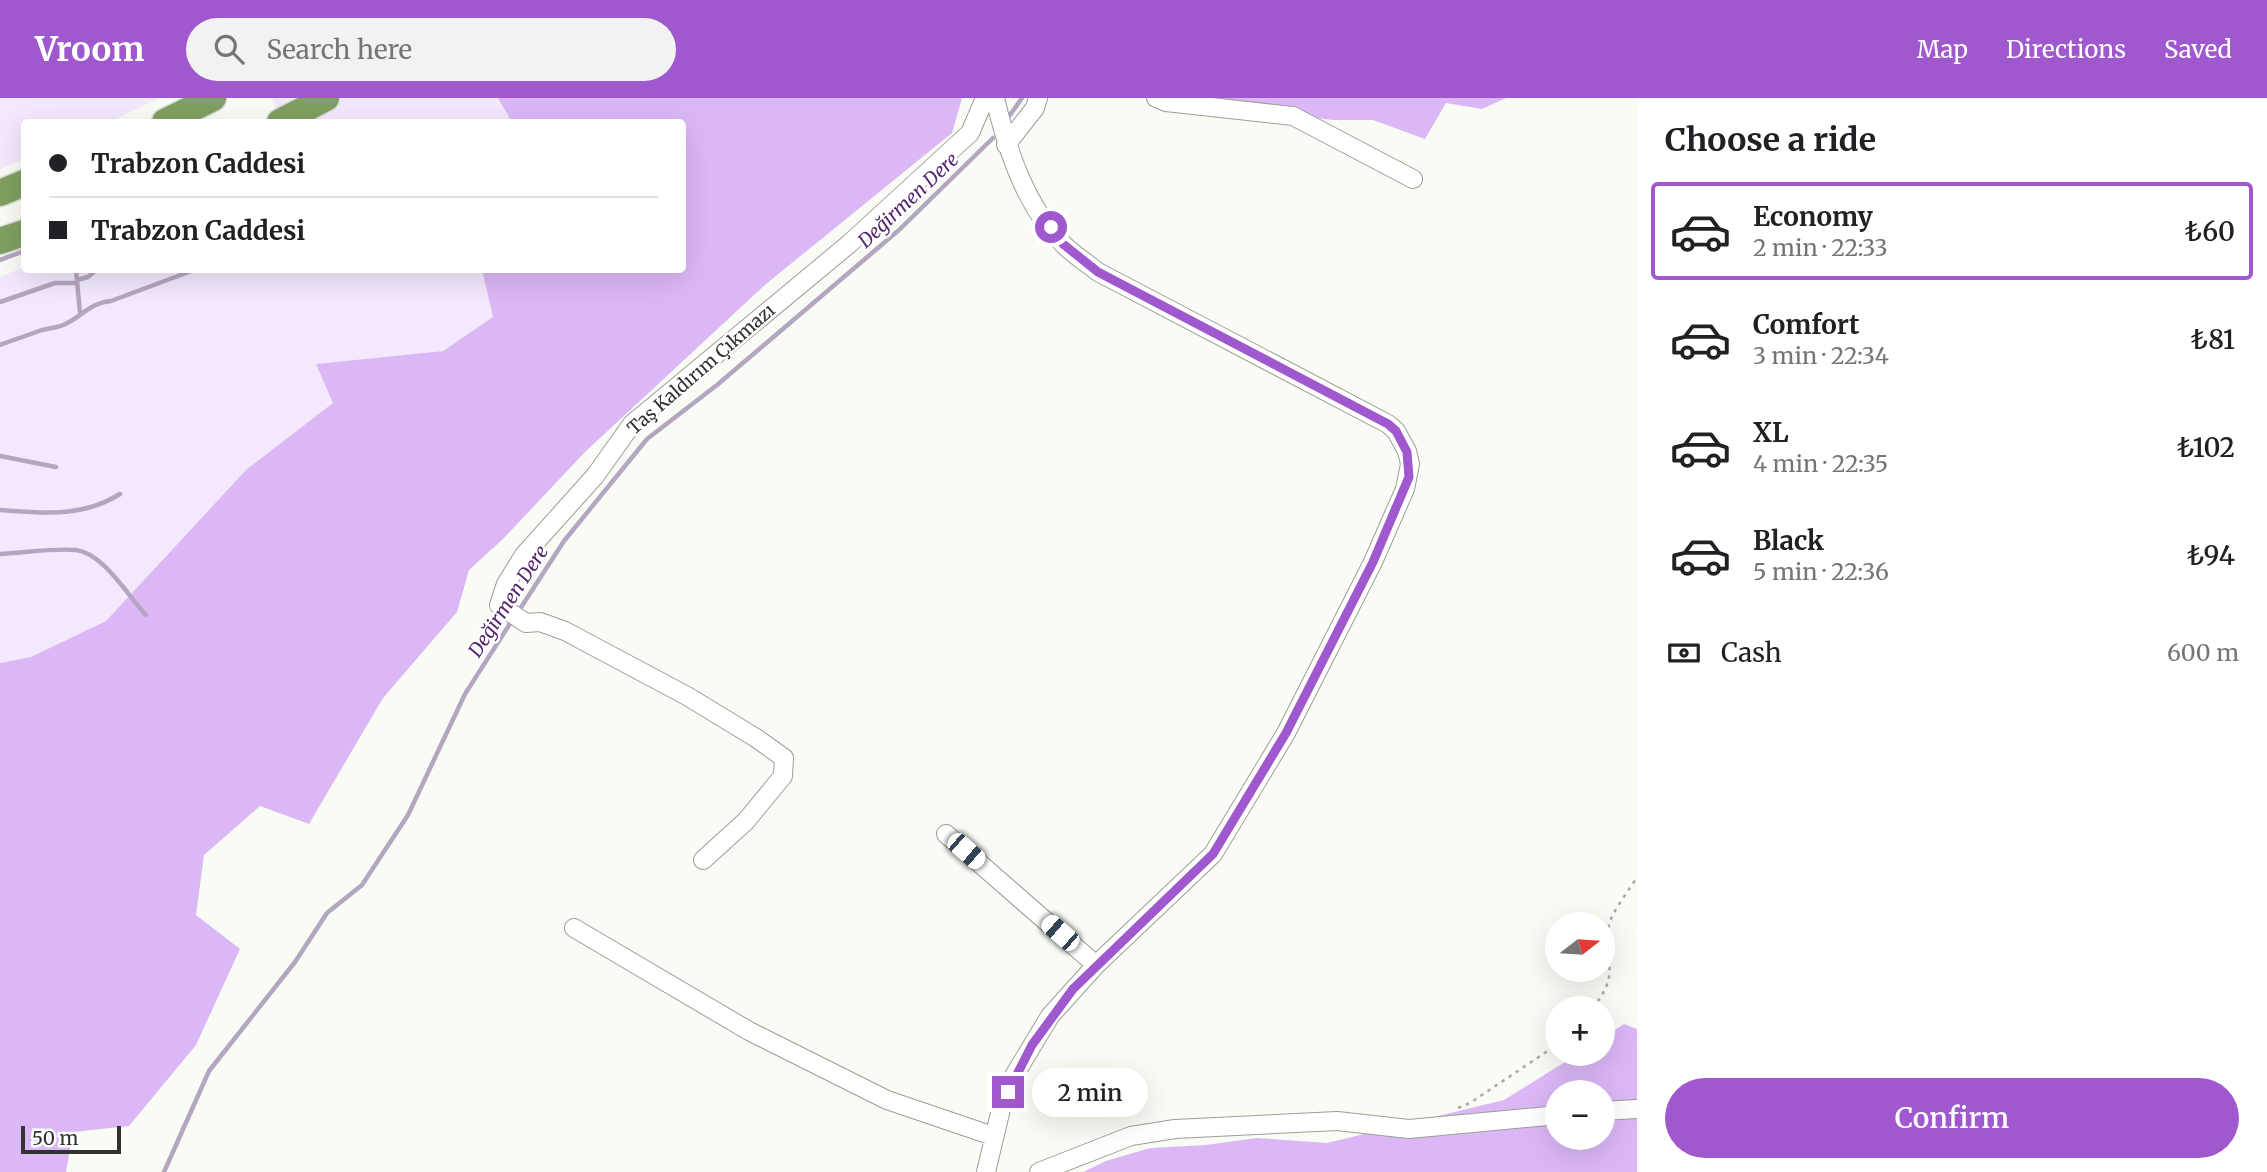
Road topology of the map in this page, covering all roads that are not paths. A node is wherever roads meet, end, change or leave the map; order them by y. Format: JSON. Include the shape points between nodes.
{"nodes":[{"id":1,"x":213,"y":98,"type":"edge"},
{"id":2,"x":326,"y":98,"type":"edge"},
{"id":3,"x":985,"y":98,"type":"edge"},
{"id":4,"x":995,"y":98,"type":"edge"},
{"id":5,"x":1038,"y":98,"type":"edge"},
{"id":6,"x":1156,"y":98,"type":"edge"},
{"id":7,"x":171,"y":119,"type":"edge"},
{"id":8,"x":287,"y":119,"type":"edge"},
{"id":9,"x":1006,"y":145,"type":"junction"},
{"id":10,"x":1413,"y":179,"type":"dead end"},
{"id":11,"x":21,"y":184,"type":"edge"},
{"id":12,"x":0,"y":193,"type":"edge"},
{"id":13,"x":21,"y":234,"type":"edge"},
{"id":14,"x":0,"y":241,"type":"edge"},
{"id":15,"x":946,"y":834,"type":"dead end"},
{"id":16,"x":703,"y":860,"type":"dead end"},
{"id":17,"x":574,"y":928,"type":"dead end"},
{"id":18,"x":1096,"y":965,"type":"junction"},
{"id":19,"x":1637,"y":1109,"type":"edge"},
{"id":20,"x":1615,"y":1110,"type":"edge"},
{"id":21,"x":1545,"y":1116,"type":"edge"},
{"id":22,"x":993,"y":1136,"type":"junction"},
{"id":23,"x":986,"y":1172,"type":"edge"},
{"id":24,"x":1039,"y":1172,"type":"edge"}],
"edges":[{"from":1,"to":7,"type":"highway"},
{"from":2,"to":8,"type":"highway"},
{"from":3,"to":16,"type":"street","name":"Taş Kaldırım Çıkmazı","via":[[970,133],[849,244],[632,424],[595,476],[524,555],[506,584],[499,605],[516,616],[578,638],[687,696],[784,758],[783,776],[746,821]]},
{"from":4,"to":9,"type":"street"},
{"from":5,"to":9,"type":"street"},
{"from":6,"to":10,"type":"street","via":[[1293,116]]},
{"from":9,"to":18,"type":"street","via":[[1038,210],[1063,244],[1098,272],[1388,424],[1403,440],[1410,464],[1405,489],[1373,562],[1286,733],[1223,839],[1200,869]]},
{"from":11,"to":12,"type":"highway"},
{"from":13,"to":14,"type":"highway"},
{"from":15,"to":18,"type":"street"},
{"from":17,"to":22,"type":"street","via":[[750,1031],[874,1094]]},
{"from":18,"to":22,"type":"street","via":[[1050,1016],[1032,1045],[1015,1074]]},
{"from":19,"to":20,"type":"street"},
{"from":21,"to":24,"type":"street","via":[[1409,1129],[1337,1121],[1175,1129],[1131,1136]]},
{"from":22,"to":23,"type":"street"}]}
